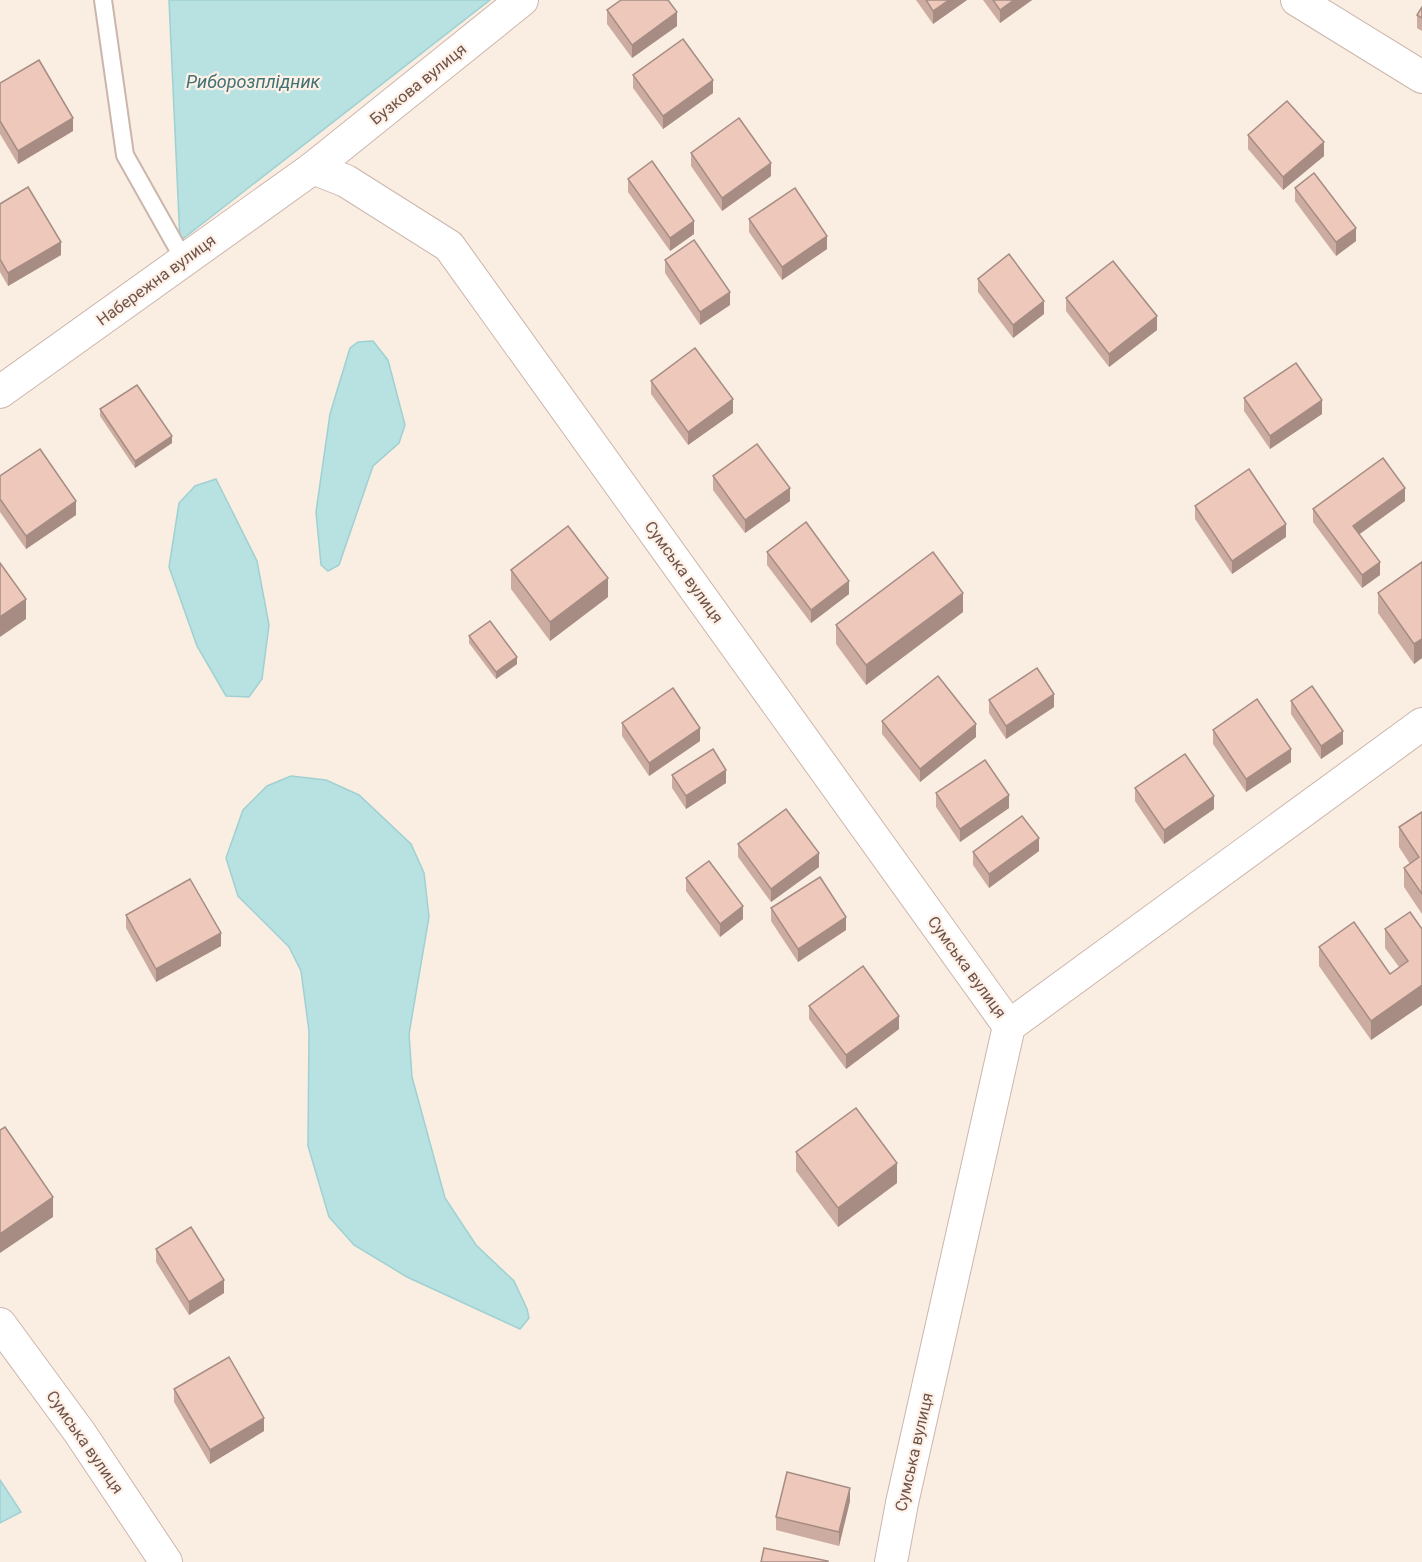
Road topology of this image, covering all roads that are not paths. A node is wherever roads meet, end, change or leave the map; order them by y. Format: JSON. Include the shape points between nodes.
{"nodes":[{"id":1,"x":103,"y":0,"type":"edge"},
{"id":2,"x":522,"y":0,"type":"edge"},
{"id":3,"x":1297,"y":0,"type":"edge"},
{"id":4,"x":1422,"y":77,"type":"edge"},
{"id":5,"x":313,"y":168,"type":"junction"},
{"id":6,"x":184,"y":260,"type":"junction"},
{"id":7,"x":0,"y":392,"type":"edge"},
{"id":8,"x":1422,"y":723,"type":"edge"},
{"id":9,"x":1009,"y":1026,"type":"junction"},
{"id":10,"x":0,"y":1324,"type":"edge"},
{"id":11,"x":166,"y":1562,"type":"edge"},
{"id":12,"x":891,"y":1562,"type":"edge"}],
"edges":[{"from":1,"to":6,"type":"lane","via":[[125,155]]},
{"from":2,"to":5,"type":"street","name":"Бузкова вулиця"},
{"from":3,"to":4,"type":"street"},
{"from":5,"to":6,"type":"street","name":"Набережна вулиця"},
{"from":5,"to":9,"type":"street","name":"Сумська вулиця","via":[[346,181],[449,246]]},
{"from":6,"to":7,"type":"street","name":"Набережна вулиця"},
{"from":8,"to":9,"type":"street","name":"Сумська вулиця"},
{"from":9,"to":12,"type":"street","name":"Сумська вулиця"},
{"from":10,"to":11,"type":"street","name":"Сумська вулиця","via":[[80,1433]]}]}
